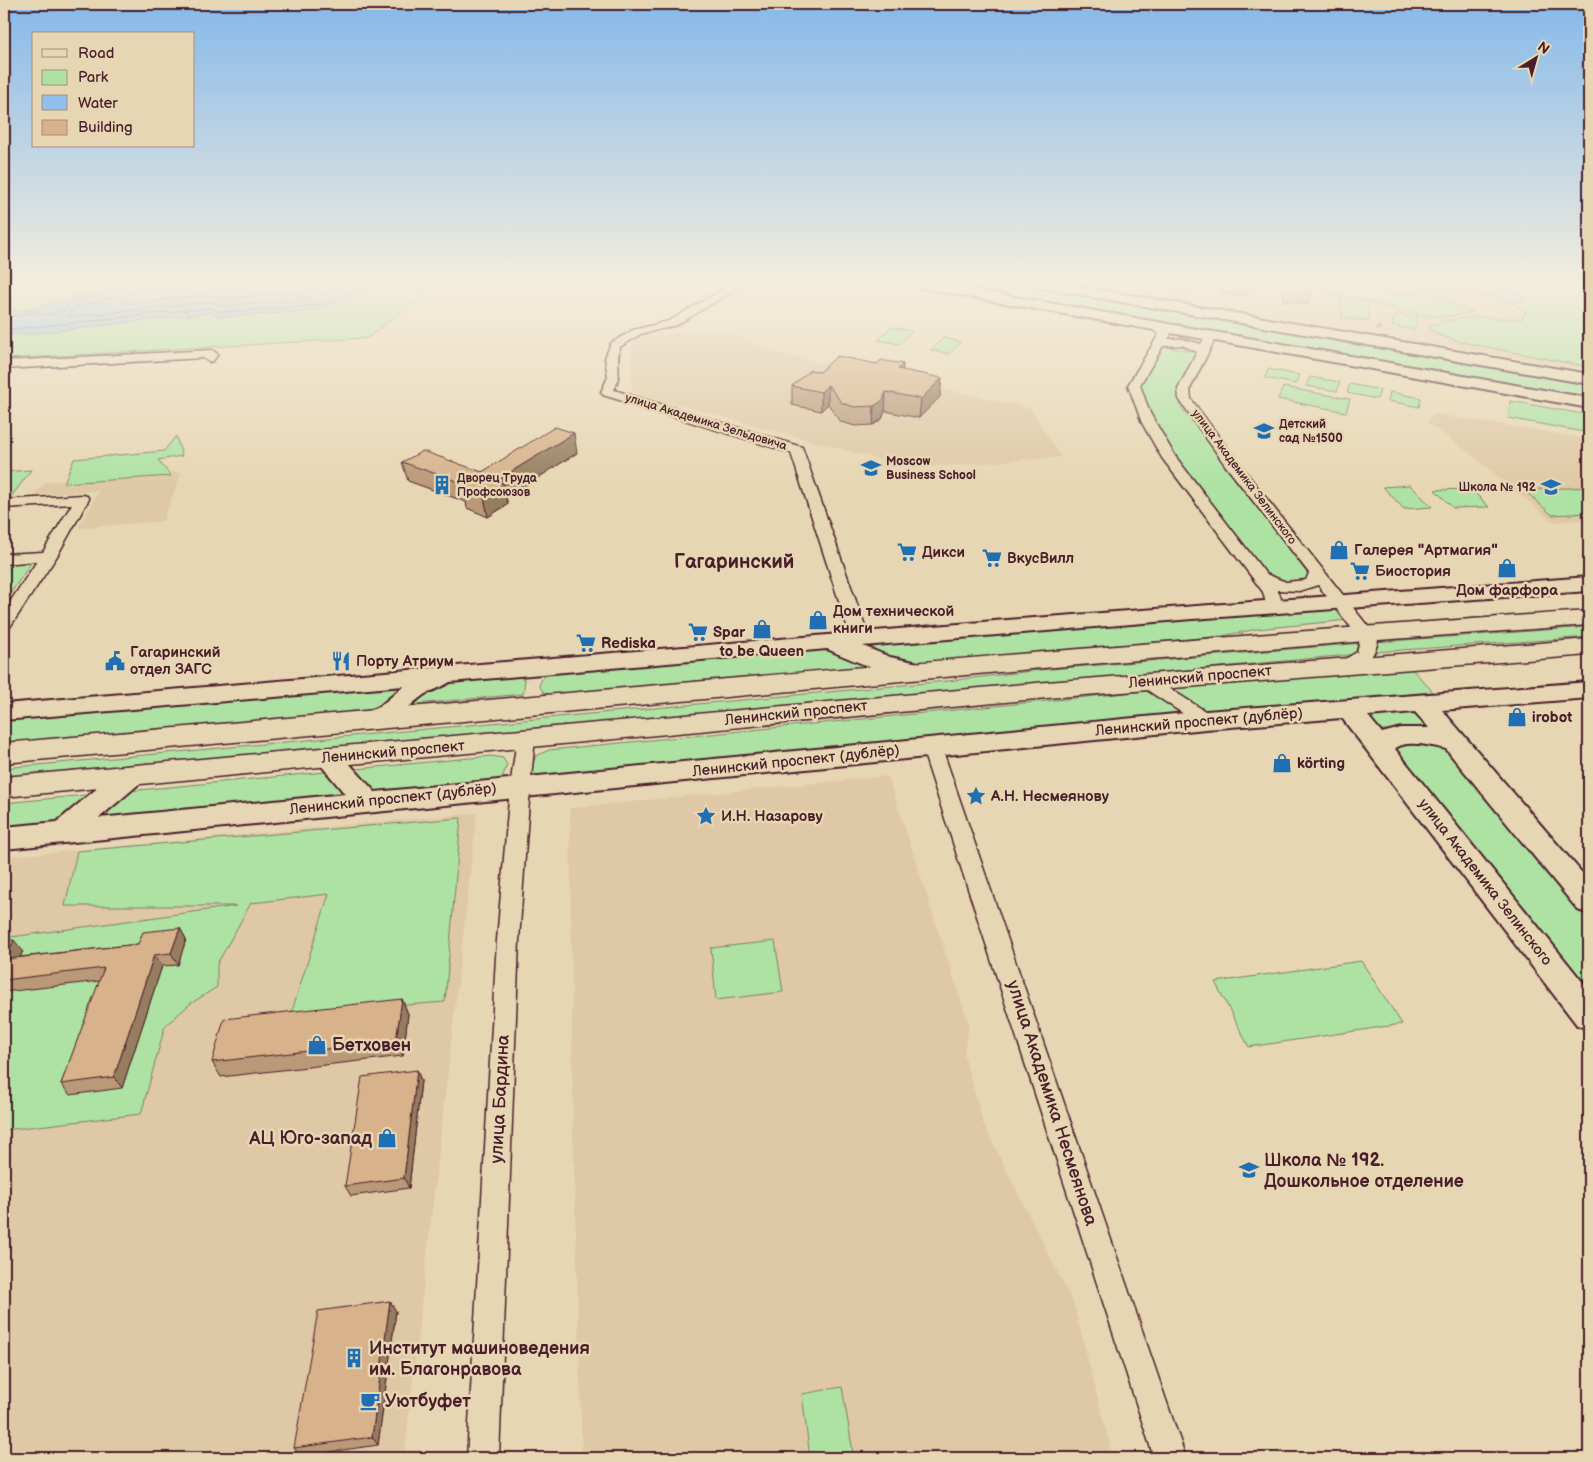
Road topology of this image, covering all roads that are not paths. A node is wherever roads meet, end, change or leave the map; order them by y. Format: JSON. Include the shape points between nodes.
{"nodes":[{"id":1,"x":613,"y":352,"type":"edge"},
{"id":2,"x":1154,"y":352,"type":"edge"},
{"id":3,"x":1202,"y":352,"type":"edge"},
{"id":4,"x":1307,"y":352,"type":"edge"},
{"id":5,"x":1435,"y":352,"type":"edge"},
{"id":6,"x":209,"y":358,"type":"dead end"},
{"id":7,"x":4,"y":365,"type":"edge"},
{"id":8,"x":1589,"y":379,"type":"edge"},
{"id":9,"x":1589,"y":403,"type":"edge"},
{"id":10,"x":4,"y":504,"type":"edge"},
{"id":11,"x":49,"y":556,"type":"junction"},
{"id":12,"x":4,"y":559,"type":"edge"},
{"id":13,"x":1317,"y":573,"type":"junction"},
{"id":14,"x":1261,"y":578,"type":"junction"},
{"id":15,"x":1589,"y":584,"type":"edge"},
{"id":16,"x":1339,"y":600,"type":"junction"},
{"id":17,"x":1273,"y":605,"type":"junction"},
{"id":18,"x":1589,"y":618,"type":"edge"},
{"id":19,"x":4,"y":623,"type":"edge"},
{"id":20,"x":1365,"y":633,"type":"junction"},
{"id":21,"x":860,"y":638,"type":"junction"},
{"id":22,"x":820,"y":642,"type":"junction"},
{"id":23,"x":1589,"y":647,"type":"edge"},
{"id":24,"x":1348,"y":665,"type":"junction"},
{"id":25,"x":925,"y":671,"type":"junction"},
{"id":26,"x":451,"y":673,"type":"junction"},
{"id":27,"x":1147,"y":682,"type":"junction"},
{"id":28,"x":1589,"y":690,"type":"edge"},
{"id":29,"x":1422,"y":703,"type":"junction"},
{"id":30,"x":1349,"y":709,"type":"junction"},
{"id":31,"x":4,"y":712,"type":"edge"},
{"id":32,"x":1206,"y":720,"type":"junction"},
{"id":33,"x":367,"y":721,"type":"junction"},
{"id":34,"x":526,"y":739,"type":"junction"},
{"id":35,"x":1456,"y":744,"type":"junction"},
{"id":36,"x":932,"y":748,"type":"junction"},
{"id":37,"x":1382,"y":748,"type":"junction"},
{"id":38,"x":4,"y":753,"type":"edge"},
{"id":39,"x":328,"y":758,"type":"junction"},
{"id":40,"x":130,"y":776,"type":"junction"},
{"id":41,"x":520,"y":786,"type":"junction"},
{"id":42,"x":4,"y":788,"type":"edge"},
{"id":43,"x":368,"y":802,"type":"junction"},
{"id":44,"x":64,"y":832,"type":"junction"},
{"id":45,"x":4,"y":838,"type":"edge"},
{"id":46,"x":1589,"y":902,"type":"edge"},
{"id":47,"x":1589,"y":1015,"type":"edge"},
{"id":48,"x":483,"y":1458,"type":"edge"},
{"id":49,"x":1170,"y":1458,"type":"edge"}],
"edges":[{"from":1,"to":21,"type":"street","name":"улица Академика Зельдовича","via":[[614,377],[606,392],[798,450]]},
{"from":2,"to":14,"type":"street","via":[[1134,384],[1141,407],[1169,458]]},
{"from":3,"to":13,"type":"street","name":"улица Академика Зелинского","via":[[1184,389],[1185,399]]},
{"from":4,"to":9,"type":"street"},
{"from":5,"to":8,"type":"street"},
{"from":6,"to":7,"type":"street","via":[[212,354]]},
{"from":10,"to":11,"type":"street","via":[[82,499]]},
{"from":11,"to":12,"type":"street"},
{"from":11,"to":19,"type":"street"},
{"from":13,"to":14,"type":"street","via":[[1312,583],[1294,587],[1275,585]]},
{"from":13,"to":16,"type":"street","name":"улица Академика Зелинского"},
{"from":14,"to":17,"type":"street","via":[[1273,596]]},
{"from":15,"to":16,"type":"street"},
{"from":16,"to":17,"type":"street"},
{"from":16,"to":20,"type":"street","name":"улица Академика Зелинского"},
{"from":17,"to":21,"type":"street"},
{"from":18,"to":20,"type":"main road","name":"Ленинский проспект"},
{"from":20,"to":24,"type":"street","via":[[1369,639],[1366,654]]},
{"from":20,"to":25,"type":"main road","name":"Ленинский проспект"},
{"from":21,"to":22,"type":"street"},
{"from":22,"to":25,"type":"street","via":[[841,646],[898,667]]},
{"from":22,"to":26,"type":"street"},
{"from":23,"to":24,"type":"main road","name":"Ленинский проспект"},
{"from":24,"to":27,"type":"main road","name":"Ленинский проспект"},
{"from":25,"to":33,"type":"main road","name":"Ленинский проспект"},
{"from":26,"to":31,"type":"street"},
{"from":26,"to":33,"type":"street","via":[[426,683],[388,713]]},
{"from":27,"to":32,"type":"street"},
{"from":27,"to":34,"type":"main road","name":"Ленинский проспект"},
{"from":28,"to":29,"type":"street","name":"Ленинский проспект (дублёр)"},
{"from":29,"to":30,"type":"street","name":"Ленинский проспект (дублёр)"},
{"from":29,"to":35,"type":"street"},
{"from":30,"to":32,"type":"street","name":"Ленинский проспект (дублёр)"},
{"from":30,"to":37,"type":"street","name":"улица Академика Зелинского"},
{"from":32,"to":36,"type":"street","name":"Ленинский проспект (дублёр)"},
{"from":33,"to":38,"type":"main road","name":"Ленинский проспект"},
{"from":34,"to":39,"type":"main road","name":"Ленинский проспект"},
{"from":34,"to":41,"type":"street","name":"улица Бардина"},
{"from":35,"to":37,"type":"street","via":[[1426,736],[1392,738],[1384,742]]},
{"from":35,"to":46,"type":"street"},
{"from":36,"to":41,"type":"street","name":"Ленинский проспект (дублёр)"},
{"from":36,"to":49,"type":"street","name":"улица Академика Несмеянова"},
{"from":37,"to":47,"type":"street","name":"улица Академика Зелинского"},
{"from":39,"to":40,"type":"main road","name":"Ленинский проспект"},
{"from":39,"to":43,"type":"street"},
{"from":40,"to":42,"type":"main road","name":"Ленинский проспект"},
{"from":40,"to":44,"type":"street"},
{"from":41,"to":43,"type":"street","name":"Ленинский проспект (дублёр)"},
{"from":41,"to":48,"type":"street","name":"улица Бардина","via":[[508,940]]},
{"from":43,"to":44,"type":"street","name":"Ленинский проспект (дублёр)"},
{"from":44,"to":45,"type":"street","name":"Ленинский проспект (дублёр)"}]}
